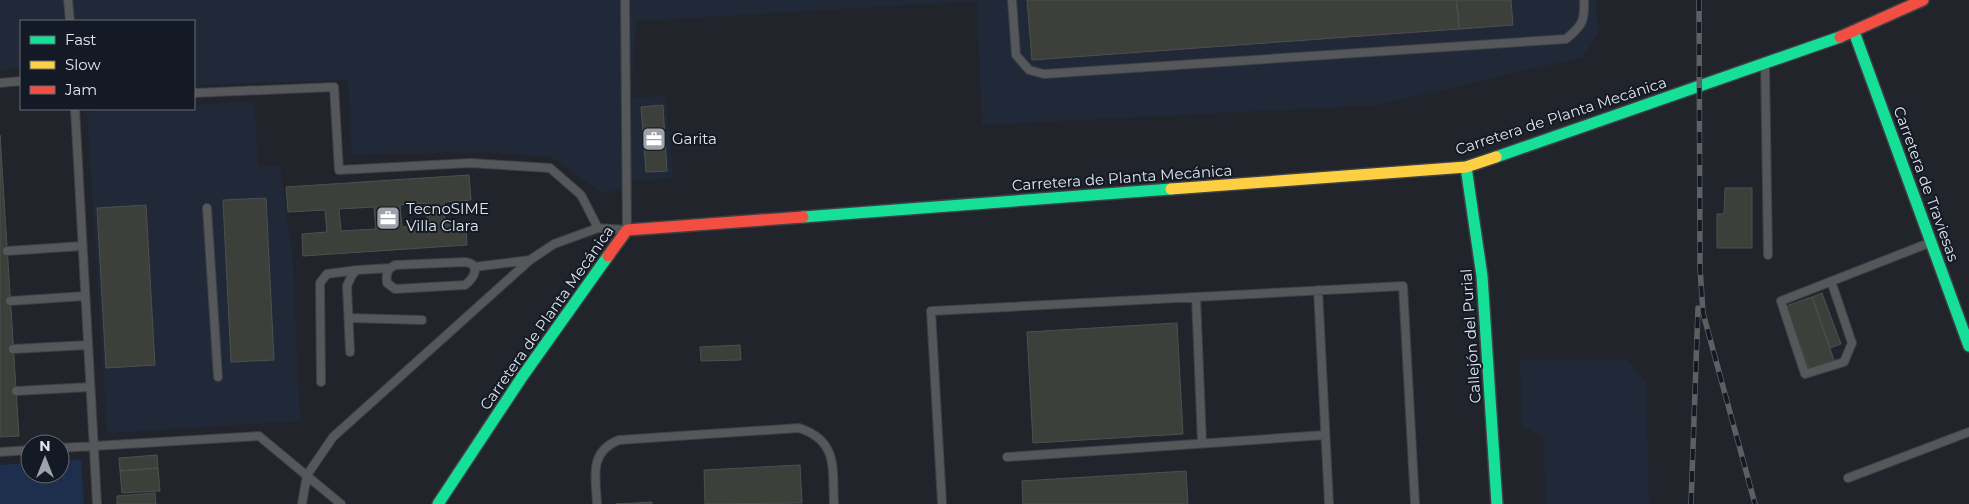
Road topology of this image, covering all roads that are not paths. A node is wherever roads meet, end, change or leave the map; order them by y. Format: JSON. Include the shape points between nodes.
{"nodes":[{"id":1,"x":68,"y":0,"type":"edge"},
{"id":2,"x":625,"y":0,"type":"edge"},
{"id":3,"x":1012,"y":0,"type":"edge"},
{"id":4,"x":1584,"y":0,"type":"edge"},
{"id":5,"x":1923,"y":0,"type":"edge"},
{"id":6,"x":70,"y":20,"type":"edge"},
{"id":7,"x":1854,"y":32,"type":"junction"},
{"id":8,"x":1765,"y":63,"type":"junction"},
{"id":9,"x":20,"y":81,"type":"edge"},
{"id":10,"x":0,"y":82,"type":"edge"},
{"id":11,"x":195,"y":93,"type":"edge"},
{"id":12,"x":74,"y":110,"type":"edge"},
{"id":13,"x":1466,"y":167,"type":"junction"},
{"id":14,"x":206,"y":208,"type":"dead end"},
{"id":15,"x":598,"y":228,"type":"junction"},
{"id":16,"x":627,"y":230,"type":"junction"},
{"id":17,"x":1931,"y":242,"type":"junction"},
{"id":18,"x":82,"y":246,"type":"junction"},
{"id":19,"x":7,"y":250,"type":"dead end"},
{"id":20,"x":1768,"y":255,"type":"dead end"},
{"id":21,"x":530,"y":260,"type":"junction"},
{"id":22,"x":474,"y":267,"type":"junction"},
{"id":23,"x":390,"y":268,"type":"junction"},
{"id":24,"x":357,"y":270,"type":"junction"},
{"id":25,"x":1831,"y":281,"type":"junction"},
{"id":26,"x":1318,"y":290,"type":"junction"},
{"id":27,"x":85,"y":296,"type":"junction"},
{"id":28,"x":1196,"y":297,"type":"junction"},
{"id":29,"x":10,"y":302,"type":"dead end"},
{"id":30,"x":348,"y":318,"type":"junction"},
{"id":31,"x":422,"y":320,"type":"dead end"},
{"id":32,"x":88,"y":345,"type":"junction"},
{"id":33,"x":1969,"y":346,"type":"edge"},
{"id":34,"x":13,"y":350,"type":"dead end"},
{"id":35,"x":350,"y":352,"type":"dead end"},
{"id":36,"x":218,"y":377,"type":"dead end"},
{"id":37,"x":321,"y":382,"type":"dead end"},
{"id":38,"x":90,"y":387,"type":"junction"},
{"id":39,"x":16,"y":391,"type":"dead end"},
{"id":40,"x":1969,"y":432,"type":"edge"},
{"id":41,"x":1325,"y":435,"type":"junction"},
{"id":42,"x":1202,"y":443,"type":"junction"},
{"id":43,"x":93,"y":446,"type":"junction"},
{"id":44,"x":70,"y":447,"type":"edge"},
{"id":45,"x":20,"y":451,"type":"edge"},
{"id":46,"x":0,"y":452,"type":"edge"},
{"id":47,"x":1007,"y":457,"type":"dead end"},
{"id":48,"x":307,"y":475,"type":"junction"},
{"id":49,"x":1848,"y":478,"type":"dead end"},
{"id":50,"x":97,"y":504,"type":"edge"},
{"id":51,"x":302,"y":504,"type":"edge"},
{"id":52,"x":341,"y":504,"type":"edge"},
{"id":53,"x":438,"y":504,"type":"edge"},
{"id":54,"x":598,"y":504,"type":"edge"},
{"id":55,"x":834,"y":504,"type":"edge"},
{"id":56,"x":942,"y":504,"type":"edge"},
{"id":57,"x":1329,"y":504,"type":"edge"},
{"id":58,"x":1415,"y":504,"type":"edge"},
{"id":59,"x":1497,"y":504,"type":"edge"}],
"edges":[{"from":1,"to":6,"type":"lane"},
{"from":2,"to":16,"type":"lane"},
{"from":3,"to":4,"type":"lane","via":[[1016,55],[1029,70],[1044,74],[1566,40],[1578,29],[1585,16]]},
{"from":5,"to":7,"type":"street","name":"Carretera de Planta Mecánica"},
{"from":7,"to":8,"type":"street","name":"Carretera de Planta Mecánica"},
{"from":7,"to":17,"type":"street","name":"Carretera de Traviesas"},
{"from":8,"to":13,"type":"street","name":"Carretera de Planta Mecánica"},
{"from":8,"to":20,"type":"lane"},
{"from":9,"to":10,"type":"lane"},
{"from":11,"to":15,"type":"lane","via":[[334,88],[339,170],[470,163],[550,168],[581,195]]},
{"from":12,"to":18,"type":"lane"},
{"from":13,"to":16,"type":"street","name":"Carretera de Planta Mecánica"},
{"from":13,"to":59,"type":"street","name":"Callejón del Purial","via":[[1482,276]]},
{"from":14,"to":36,"type":"lane"},
{"from":15,"to":16,"type":"lane"},
{"from":15,"to":21,"type":"lane","via":[[554,244]]},
{"from":16,"to":53,"type":"street","name":"Carretera de Planta Mecánica","via":[[522,377]]},
{"from":17,"to":25,"type":"lane"},
{"from":17,"to":33,"type":"street","name":"Carretera de Traviesas"},
{"from":18,"to":19,"type":"lane"},
{"from":18,"to":27,"type":"lane"},
{"from":21,"to":22,"type":"lane"},
{"from":21,"to":48,"type":"lane","via":[[333,438]]},
{"from":22,"to":23,"type":"lane","via":[[465,262],[395,265]]},
{"from":22,"to":23,"type":"lane","via":[[472,279],[465,285],[395,289],[386,283]]},
{"from":23,"to":24,"type":"lane"},
{"from":24,"to":30,"type":"lane","via":[[348,286]]},
{"from":24,"to":37,"type":"lane","via":[[327,274],[320,283]]},
{"from":25,"to":25,"type":"lane","via":[[1781,301],[1805,374],[1844,362],[1852,343]]},
{"from":26,"to":28,"type":"lane"},
{"from":26,"to":41,"type":"lane"},
{"from":26,"to":58,"type":"lane","via":[[1403,286]]},
{"from":27,"to":29,"type":"lane"},
{"from":27,"to":32,"type":"lane"},
{"from":28,"to":42,"type":"lane"},
{"from":28,"to":56,"type":"lane","via":[[931,311]]},
{"from":30,"to":31,"type":"lane"},
{"from":30,"to":35,"type":"lane"},
{"from":32,"to":34,"type":"lane"},
{"from":32,"to":38,"type":"lane"},
{"from":38,"to":39,"type":"lane"},
{"from":38,"to":43,"type":"lane"},
{"from":40,"to":49,"type":"lane"},
{"from":41,"to":42,"type":"lane"},
{"from":41,"to":57,"type":"lane"},
{"from":42,"to":47,"type":"lane"},
{"from":43,"to":44,"type":"lane"},
{"from":43,"to":48,"type":"lane","via":[[259,436]]},
{"from":43,"to":50,"type":"lane"},
{"from":45,"to":46,"type":"lane"},
{"from":48,"to":51,"type":"lane"},
{"from":48,"to":52,"type":"lane"},
{"from":54,"to":55,"type":"lane","via":[[595,465],[599,454],[619,440],[800,428],[814,433],[831,453]]}]}
